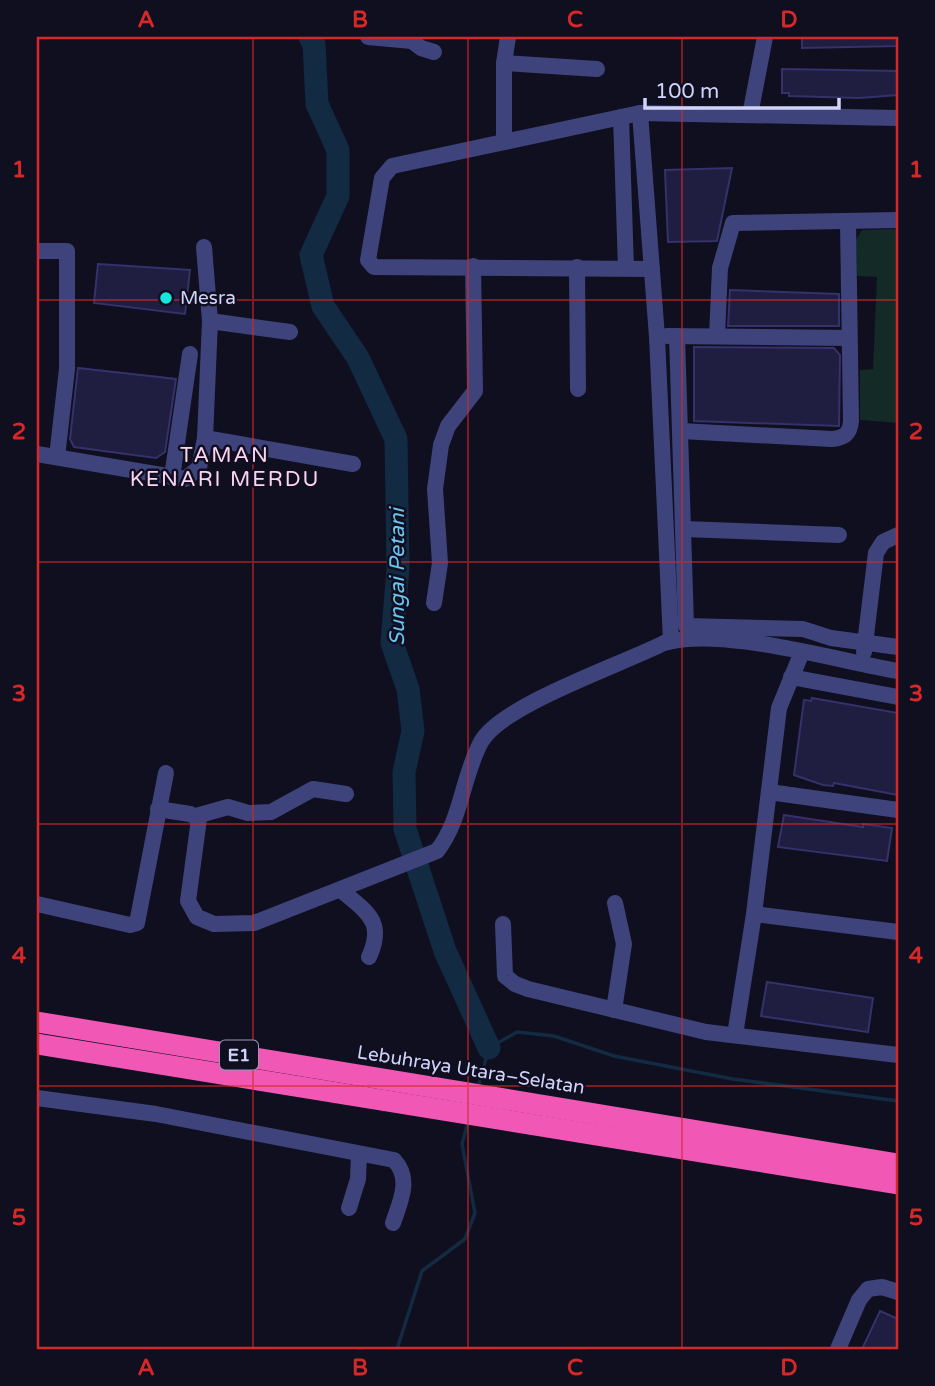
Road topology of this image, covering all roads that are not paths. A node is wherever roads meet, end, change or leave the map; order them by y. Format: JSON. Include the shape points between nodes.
{"nodes":[{"id":1,"x":368,"y":37,"type":"edge"},
{"id":2,"x":508,"y":37,"type":"edge"},
{"id":3,"x":765,"y":37,"type":"edge"},
{"id":4,"x":412,"y":39,"type":"edge"},
{"id":5,"x":434,"y":52,"type":"dead end"},
{"id":6,"x":504,"y":63,"type":"junction"},
{"id":7,"x":597,"y":69,"type":"dead end"},
{"id":8,"x":640,"y":113,"type":"junction"},
{"id":9,"x":750,"y":115,"type":"junction"},
{"id":10,"x":621,"y":117,"type":"junction"},
{"id":11,"x":898,"y":118,"type":"edge"},
{"id":12,"x":504,"y":142,"type":"junction"},
{"id":13,"x":898,"y":220,"type":"edge"},
{"id":14,"x":848,"y":222,"type":"junction"},
{"id":15,"x":204,"y":247,"type":"dead end"},
{"id":16,"x":37,"y":251,"type":"edge"},
{"id":17,"x":473,"y":266,"type":"junction"},
{"id":18,"x":577,"y":267,"type":"junction"},
{"id":19,"x":626,"y":268,"type":"junction"},
{"id":20,"x":652,"y":269,"type":"junction"},
{"id":21,"x":210,"y":321,"type":"junction"},
{"id":22,"x":290,"y":332,"type":"dead end"},
{"id":23,"x":677,"y":336,"type":"junction"},
{"id":24,"x":717,"y":336,"type":"junction"},
{"id":25,"x":657,"y":337,"type":"junction"},
{"id":26,"x":849,"y":338,"type":"junction"},
{"id":27,"x":190,"y":354,"type":"dead end"},
{"id":28,"x":578,"y":389,"type":"dead end"},
{"id":29,"x":681,"y":431,"type":"junction"},
{"id":30,"x":205,"y":438,"type":"junction"},
{"id":31,"x":37,"y":454,"type":"edge"},
{"id":32,"x":57,"y":457,"type":"junction"},
{"id":33,"x":353,"y":464,"type":"dead end"},
{"id":34,"x":172,"y":477,"type":"junction"},
{"id":35,"x":685,"y":529,"type":"junction"},
{"id":36,"x":839,"y":535,"type":"dead end"},
{"id":37,"x":898,"y":535,"type":"edge"},
{"id":38,"x":434,"y":603,"type":"dead end"},
{"id":39,"x":681,"y":635,"type":"junction"},
{"id":40,"x":865,"y":643,"type":"junction"},
{"id":41,"x":898,"y":647,"type":"edge"},
{"id":42,"x":802,"y":652,"type":"junction"},
{"id":43,"x":863,"y":665,"type":"junction"},
{"id":44,"x":898,"y":671,"type":"edge"},
{"id":45,"x":790,"y":677,"type":"junction"},
{"id":46,"x":898,"y":697,"type":"edge"},
{"id":47,"x":166,"y":773,"type":"dead end"},
{"id":48,"x":769,"y":792,"type":"junction"},
{"id":49,"x":346,"y":794,"type":"dead end"},
{"id":50,"x":158,"y":809,"type":"junction"},
{"id":51,"x":898,"y":810,"type":"edge"},
{"id":52,"x":196,"y":816,"type":"junction"},
{"id":53,"x":342,"y":891,"type":"junction"},
{"id":54,"x":615,"y":903,"type":"dead end"},
{"id":55,"x":37,"y":904,"type":"edge"},
{"id":56,"x":754,"y":914,"type":"junction"},
{"id":57,"x":503,"y":924,"type":"dead end"},
{"id":58,"x":898,"y":932,"type":"edge"},
{"id":59,"x":369,"y":957,"type":"dead end"},
{"id":60,"x":614,"y":1010,"type":"junction"},
{"id":61,"x":37,"y":1022,"type":"edge"},
{"id":62,"x":735,"y":1035,"type":"junction"},
{"id":63,"x":37,"y":1044,"type":"edge"},
{"id":64,"x":898,"y":1055,"type":"edge"},
{"id":65,"x":37,"y":1098,"type":"edge"},
{"id":66,"x":359,"y":1154,"type":"junction"},
{"id":67,"x":898,"y":1164,"type":"edge"},
{"id":68,"x":898,"y":1184,"type":"edge"},
{"id":69,"x":349,"y":1208,"type":"dead end"},
{"id":70,"x":393,"y":1223,"type":"dead end"},
{"id":71,"x":898,"y":1292,"type":"edge"},
{"id":72,"x":838,"y":1349,"type":"edge"}],
"edges":[{"from":1,"to":4,"type":"street"},
{"from":2,"to":6,"type":"street"},
{"from":3,"to":9,"type":"street"},
{"from":4,"to":5,"type":"street"},
{"from":6,"to":7,"type":"street"},
{"from":6,"to":12,"type":"street"},
{"from":8,"to":9,"type":"street"},
{"from":8,"to":10,"type":"street"},
{"from":8,"to":20,"type":"street"},
{"from":9,"to":11,"type":"street"},
{"from":10,"to":12,"type":"street"},
{"from":10,"to":19,"type":"street"},
{"from":12,"to":17,"type":"street","via":[[392,166],[382,178],[370,265]]},
{"from":13,"to":14,"type":"street"},
{"from":14,"to":24,"type":"street","via":[[733,223],[720,268]]},
{"from":14,"to":26,"type":"street"},
{"from":15,"to":21,"type":"street"},
{"from":16,"to":32,"type":"street","via":[[67,251],[67,369]]},
{"from":17,"to":18,"type":"street"},
{"from":17,"to":38,"type":"street","via":[[475,391],[448,426],[441,445],[435,489],[440,563]]},
{"from":18,"to":19,"type":"street"},
{"from":18,"to":28,"type":"street"},
{"from":19,"to":20,"type":"street"},
{"from":20,"to":25,"type":"street"},
{"from":21,"to":22,"type":"street"},
{"from":21,"to":30,"type":"street"},
{"from":23,"to":24,"type":"street"},
{"from":23,"to":25,"type":"street"},
{"from":23,"to":29,"type":"street"},
{"from":24,"to":26,"type":"street"},
{"from":25,"to":39,"type":"street"},
{"from":26,"to":29,"type":"street","via":[[851,427],[841,438]]},
{"from":27,"to":34,"type":"street"},
{"from":29,"to":35,"type":"street"},
{"from":30,"to":33,"type":"street"},
{"from":30,"to":34,"type":"street","via":[[199,468],[185,479]]},
{"from":31,"to":32,"type":"street"},
{"from":32,"to":34,"type":"street"},
{"from":35,"to":36,"type":"street"},
{"from":35,"to":39,"type":"street"},
{"from":37,"to":40,"type":"street","via":[[883,542],[876,553]]},
{"from":39,"to":40,"type":"street","via":[[803,629]]},
{"from":39,"to":42,"type":"street"},
{"from":39,"to":53,"type":"street","via":[[519,709],[496,724],[481,740],[458,809],[437,851]]},
{"from":40,"to":41,"type":"street"},
{"from":40,"to":43,"type":"street"},
{"from":42,"to":43,"type":"street"},
{"from":42,"to":45,"type":"street"},
{"from":43,"to":44,"type":"street"},
{"from":45,"to":46,"type":"street"},
{"from":45,"to":48,"type":"street","via":[[779,708]]},
{"from":47,"to":50,"type":"street"},
{"from":48,"to":51,"type":"street"},
{"from":48,"to":56,"type":"street"},
{"from":49,"to":52,"type":"street","via":[[313,789],[271,812],[248,813],[228,807]]},
{"from":50,"to":52,"type":"street"},
{"from":50,"to":55,"type":"street","via":[[137,923]]},
{"from":52,"to":53,"type":"street","via":[[200,825],[188,901],[204,922],[254,923]]},
{"from":53,"to":59,"type":"street","via":[[363,909],[377,930]]},
{"from":54,"to":60,"type":"street","via":[[624,944]]},
{"from":56,"to":58,"type":"street"},
{"from":56,"to":62,"type":"street"},
{"from":57,"to":60,"type":"street","via":[[504,967],[509,981]]},
{"from":60,"to":62,"type":"street"},
{"from":61,"to":67,"type":"highway","name":"Lebuhraya Utara–Selatan","number":"E1"},
{"from":62,"to":64,"type":"street"},
{"from":63,"to":68,"type":"highway","number":"E1"},
{"from":65,"to":66,"type":"street","via":[[156,1114]]},
{"from":66,"to":69,"type":"street","via":[[358,1179]]},
{"from":66,"to":70,"type":"street","via":[[394,1160],[400,1166],[404,1187]]},
{"from":71,"to":72,"type":"street","via":[[868,1289]]}]}
